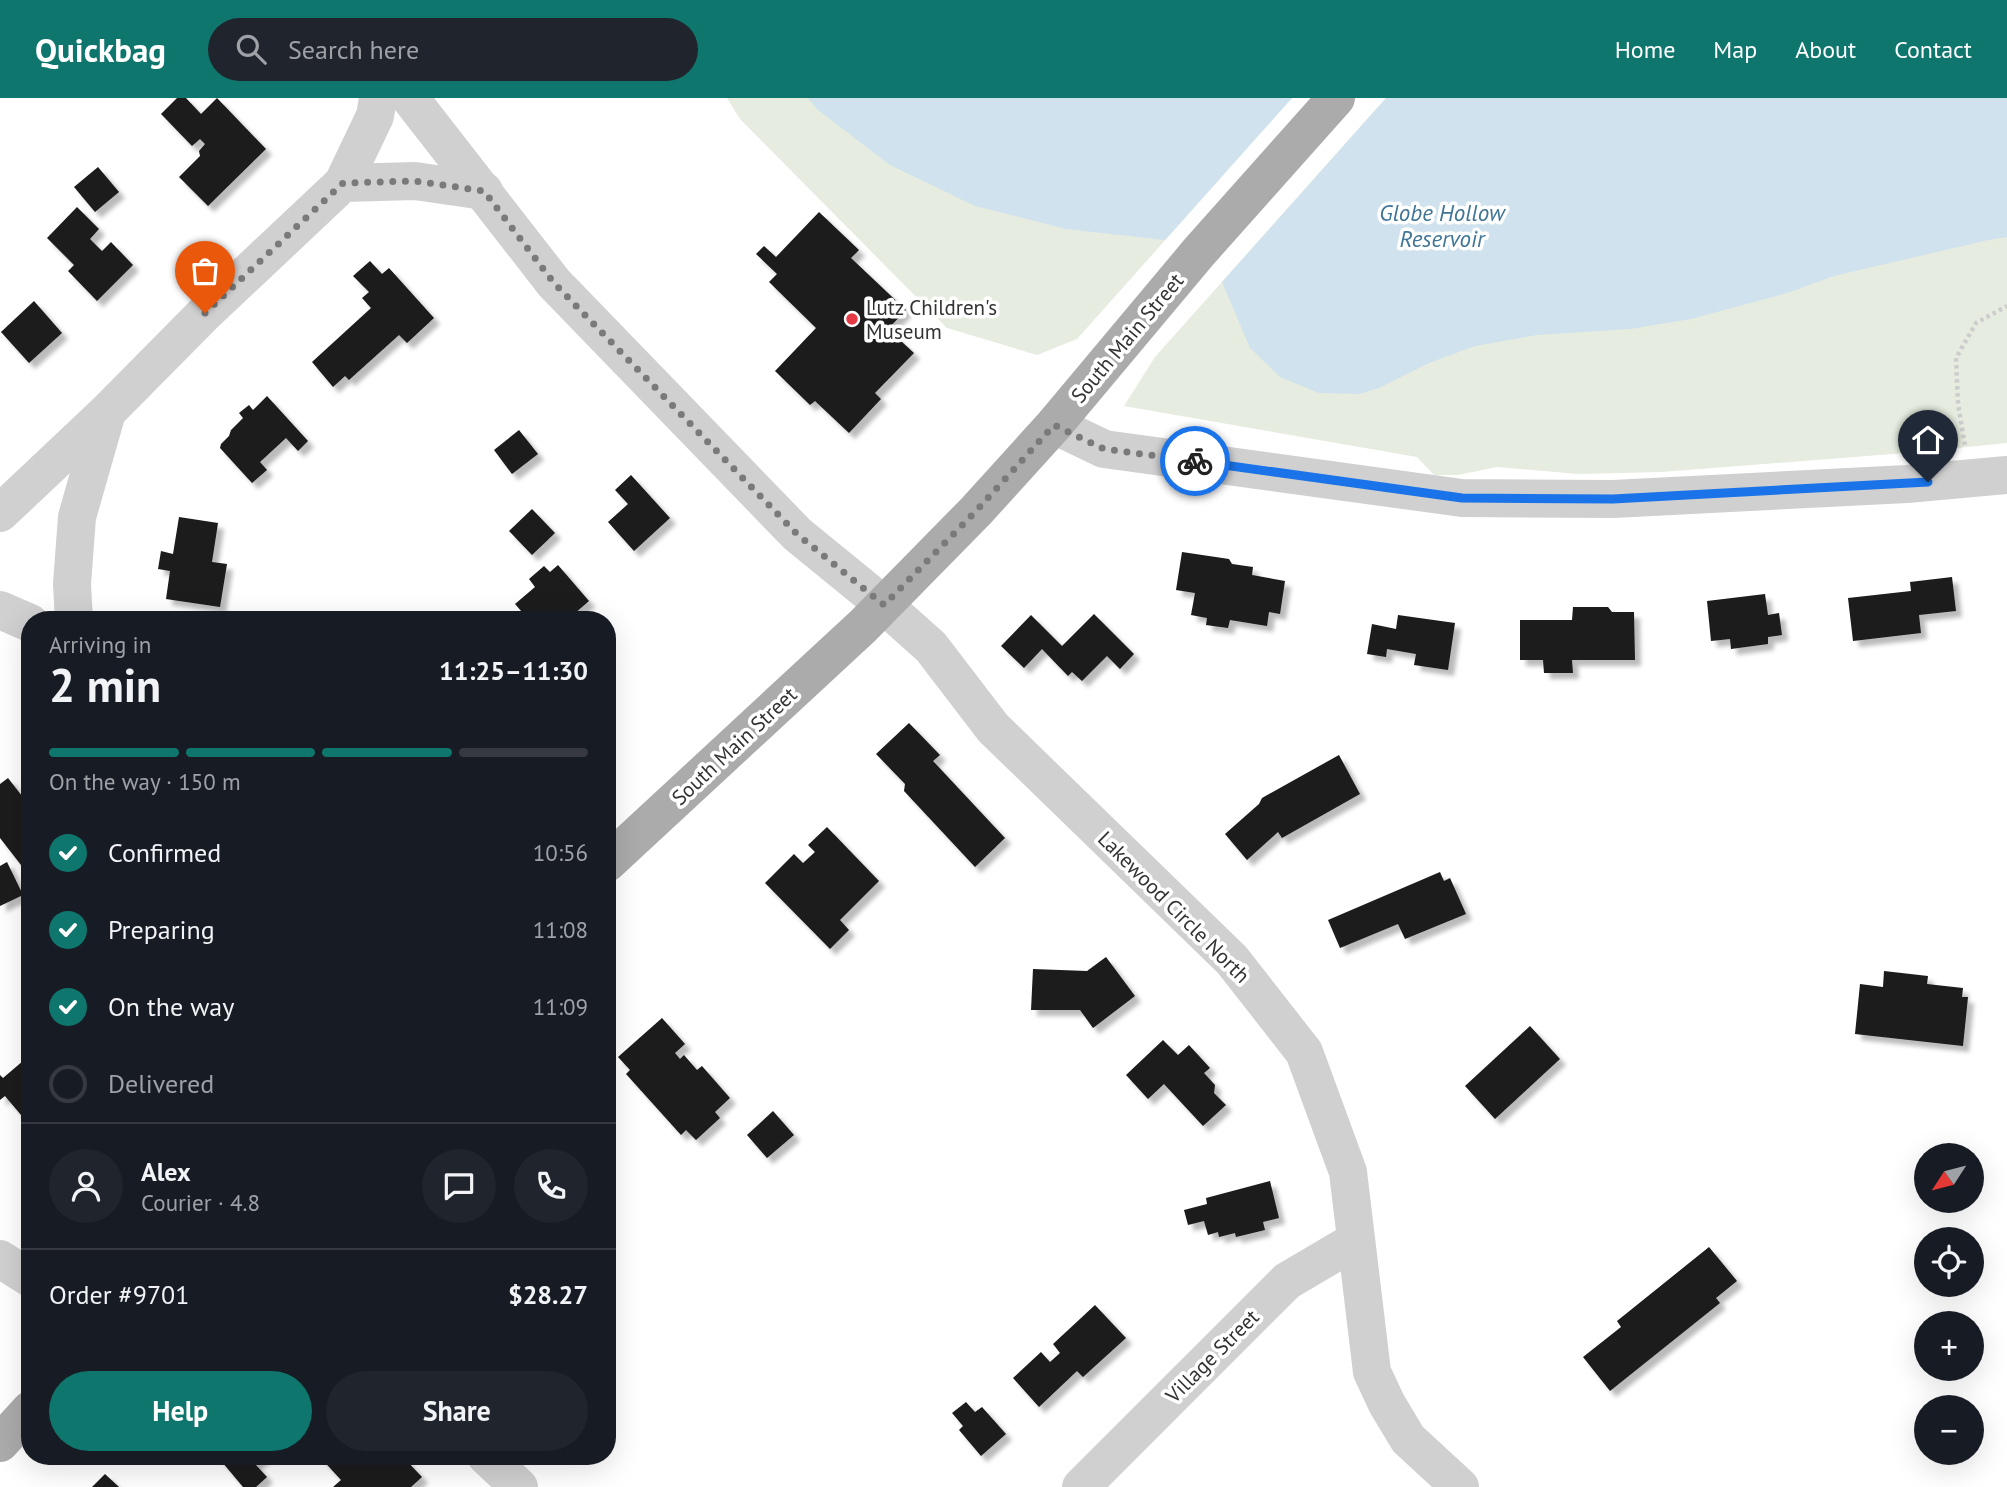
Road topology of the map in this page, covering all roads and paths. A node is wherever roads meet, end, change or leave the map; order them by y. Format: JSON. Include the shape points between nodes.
{"nodes":[{"id":1,"x":378,"y":98,"type":"edge"},
{"id":2,"x":410,"y":98,"type":"edge"},
{"id":3,"x":1336,"y":98,"type":"edge"},
{"id":4,"x":343,"y":183,"type":"junction"},
{"id":5,"x":484,"y":191,"type":"junction"},
{"id":6,"x":2007,"y":306,"type":"edge"},
{"id":7,"x":107,"y":412,"type":"junction"},
{"id":8,"x":1054,"y":425,"type":"junction"},
{"id":9,"x":1989,"y":477,"type":"edge"},
{"id":10,"x":0,"y":513,"type":"edge"},
{"id":11,"x":884,"y":605,"type":"junction"},
{"id":12,"x":0,"y":610,"type":"edge"},
{"id":13,"x":74,"y":611,"type":"edge"},
{"id":14,"x":21,"y":619,"type":"edge"},
{"id":15,"x":616,"y":855,"type":"edge"},
{"id":16,"x":1355,"y":1241,"type":"junction"},
{"id":17,"x":0,"y":1259,"type":"edge"},
{"id":18,"x":21,"y":1272,"type":"edge"},
{"id":19,"x":21,"y":1420,"type":"edge"},
{"id":20,"x":0,"y":1443,"type":"edge"},
{"id":21,"x":496,"y":1465,"type":"edge"},
{"id":22,"x":519,"y":1487,"type":"edge"},
{"id":23,"x":1082,"y":1487,"type":"edge"},
{"id":24,"x":1460,"y":1487,"type":"edge"}],
"edges":[{"from":1,"to":4,"type":"street","via":[[375,116]]},
{"from":2,"to":5,"type":"street","name":"Lakewood Circle North"},
{"from":3,"to":8,"type":"main road","name":"South Main Street"},
{"from":4,"to":5,"type":"street","via":[[415,181]]},
{"from":4,"to":7,"type":"street"},
{"from":5,"to":11,"type":"street","name":"Lakewood Circle North","via":[[582,313],[797,534]]},
{"from":6,"to":9,"type":"path","via":[[1976,323],[1956,358],[1958,404]]},
{"from":7,"to":10,"type":"street"},
{"from":7,"to":13,"type":"street","via":[[77,517]]},
{"from":8,"to":9,"type":"street","via":[[1104,449],[1462,498],[1613,499]]},
{"from":8,"to":11,"type":"main road","name":"South Main Street"},
{"from":11,"to":15,"type":"main road","name":"South Main Street"},
{"from":11,"to":16,"type":"street","name":"Lakewood Circle North","via":[[931,647],[993,729],[1232,960],[1304,1052],[1348,1172]]},
{"from":12,"to":14,"type":"street"},
{"from":16,"to":23,"type":"street","name":"Village Street","via":[[1287,1281]]},
{"from":16,"to":24,"type":"street","name":"Lakewood Circle North","via":[[1373,1372],[1408,1439]]},
{"from":17,"to":18,"type":"street"},
{"from":19,"to":20,"type":"main road"},
{"from":21,"to":22,"type":"street"}]}
